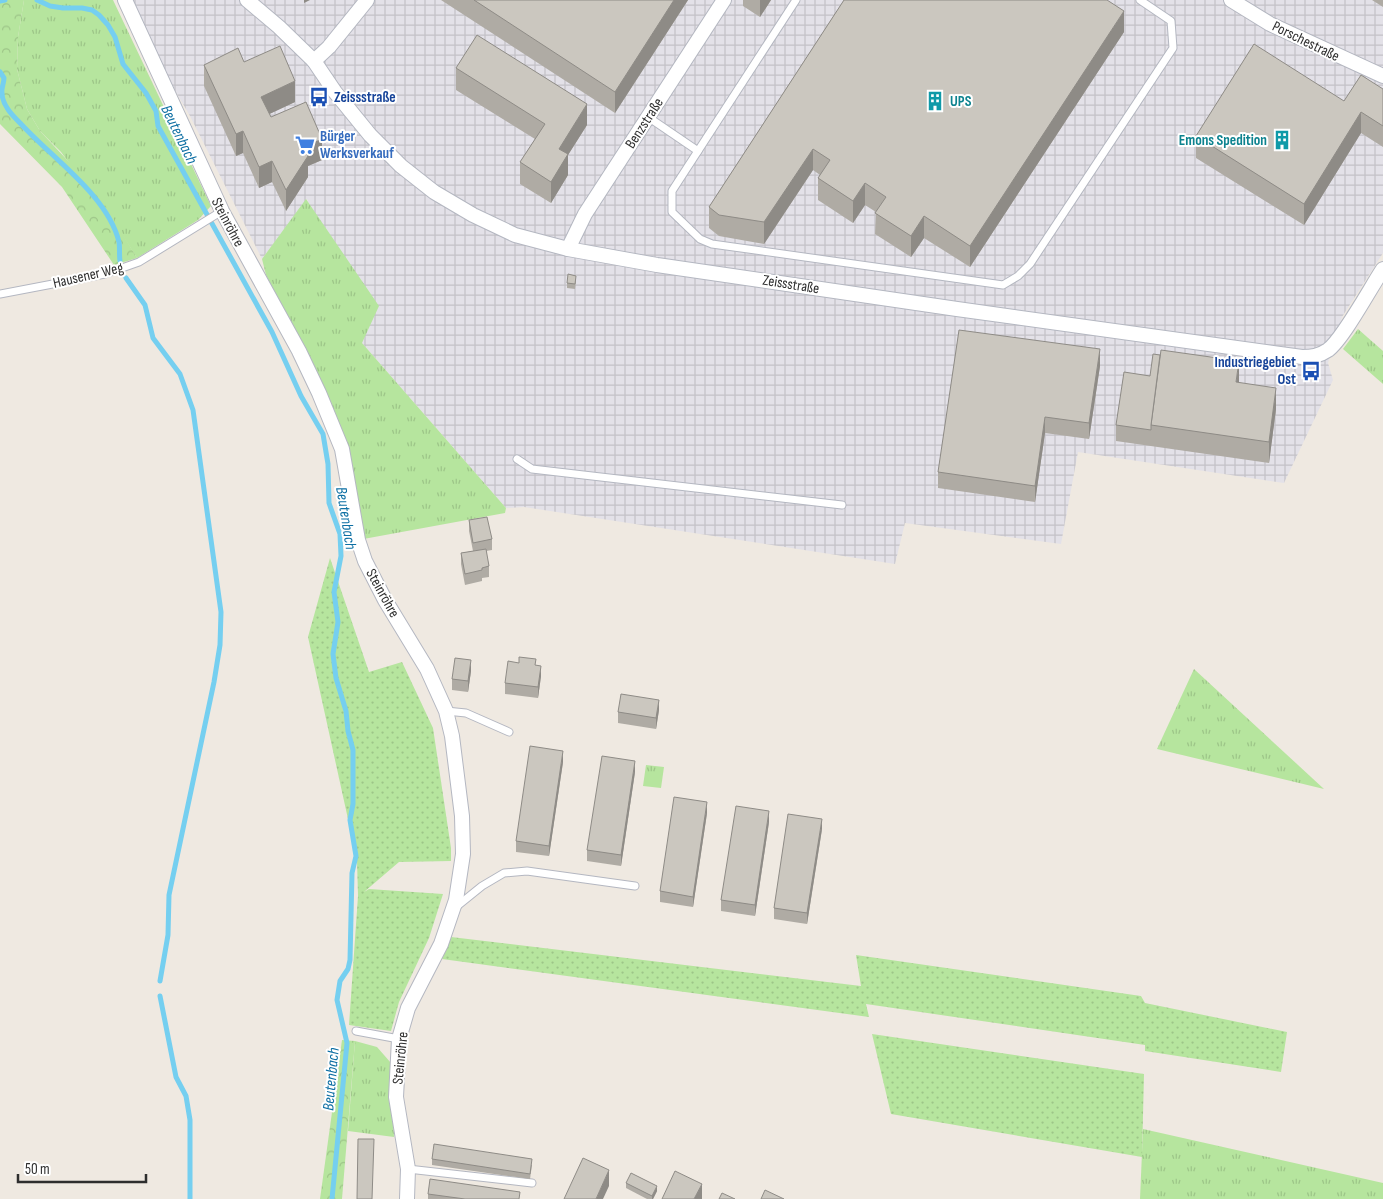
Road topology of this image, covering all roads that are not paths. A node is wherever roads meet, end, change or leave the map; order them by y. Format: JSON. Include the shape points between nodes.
{"nodes":[{"id":1,"x":125,"y":0,"type":"edge"},
{"id":2,"x":247,"y":0,"type":"edge"},
{"id":3,"x":367,"y":0,"type":"edge"},
{"id":4,"x":724,"y":0,"type":"edge"},
{"id":5,"x":796,"y":0,"type":"edge"},
{"id":6,"x":1140,"y":0,"type":"edge"},
{"id":7,"x":1232,"y":0,"type":"edge"},
{"id":8,"x":314,"y":61,"type":"junction"},
{"id":9,"x":1383,"y":76,"type":"edge"},
{"id":10,"x":648,"y":117,"type":"junction"},
{"id":11,"x":698,"y":151,"type":"junction"},
{"id":12,"x":218,"y":214,"type":"junction"},
{"id":13,"x":568,"y":249,"type":"junction"},
{"id":14,"x":1383,"y":269,"type":"edge"},
{"id":15,"x":0,"y":294,"type":"edge"},
{"id":16,"x":517,"y":458,"type":"dead end"},
{"id":17,"x":842,"y":505,"type":"dead end"},
{"id":18,"x":446,"y":711,"type":"junction"},
{"id":19,"x":509,"y":732,"type":"dead end"},
{"id":20,"x":635,"y":886,"type":"dead end"},
{"id":21,"x":454,"y":908,"type":"junction"},
{"id":22,"x":356,"y":1031,"type":"dead end"},
{"id":23,"x":399,"y":1038,"type":"junction"},
{"id":24,"x":408,"y":1169,"type":"junction"},
{"id":25,"x":532,"y":1183,"type":"dead end"},
{"id":26,"x":407,"y":1199,"type":"edge"}],
"edges":[{"from":1,"to":12,"type":"street","name":"Steinröhre"},
{"from":2,"to":8,"type":"street","name":"Zeissstraße"},
{"from":3,"to":8,"type":"street"},
{"from":4,"to":10,"type":"street","name":"Benzstraße"},
{"from":5,"to":11,"type":"lane"},
{"from":6,"to":11,"type":"lane","via":[[1171,21],[1173,48],[1030,264],[1003,285],[712,244],[700,239],[672,212],[671,200],[672,191]]},
{"from":7,"to":9,"type":"street","name":"Porschestraße","via":[[1270,24]]},
{"from":8,"to":13,"type":"street","name":"Zeissstraße","via":[[370,135],[401,166],[434,192],[515,234]]},
{"from":10,"to":11,"type":"lane"},
{"from":10,"to":13,"type":"street","name":"Benzstraße","via":[[585,214]]},
{"from":12,"to":15,"type":"lane","name":"Hausener Weg","via":[[139,262],[109,273]]},
{"from":12,"to":18,"type":"street","name":"Steinröhre","via":[[299,351],[319,394],[342,449],[358,540],[365,561],[427,669]]},
{"from":13,"to":14,"type":"street","name":"Zeissstraße","via":[[957,309],[1302,357],[1316,356],[1330,349]]},
{"from":16,"to":17,"type":"lane","via":[[532,469]]},
{"from":18,"to":19,"type":"lane","via":[[466,713]]},
{"from":18,"to":21,"type":"street","name":"Steinröhre","via":[[462,816],[463,854]]},
{"from":20,"to":21,"type":"lane","via":[[528,871],[504,873]]},
{"from":21,"to":23,"type":"street","name":"Steinröhre","via":[[441,944],[408,1008]]},
{"from":22,"to":23,"type":"lane"},
{"from":23,"to":24,"type":"street","name":"Steinröhre","via":[[396,1096]]},
{"from":24,"to":25,"type":"lane"},
{"from":24,"to":26,"type":"street","name":"Steinröhre"}]}
